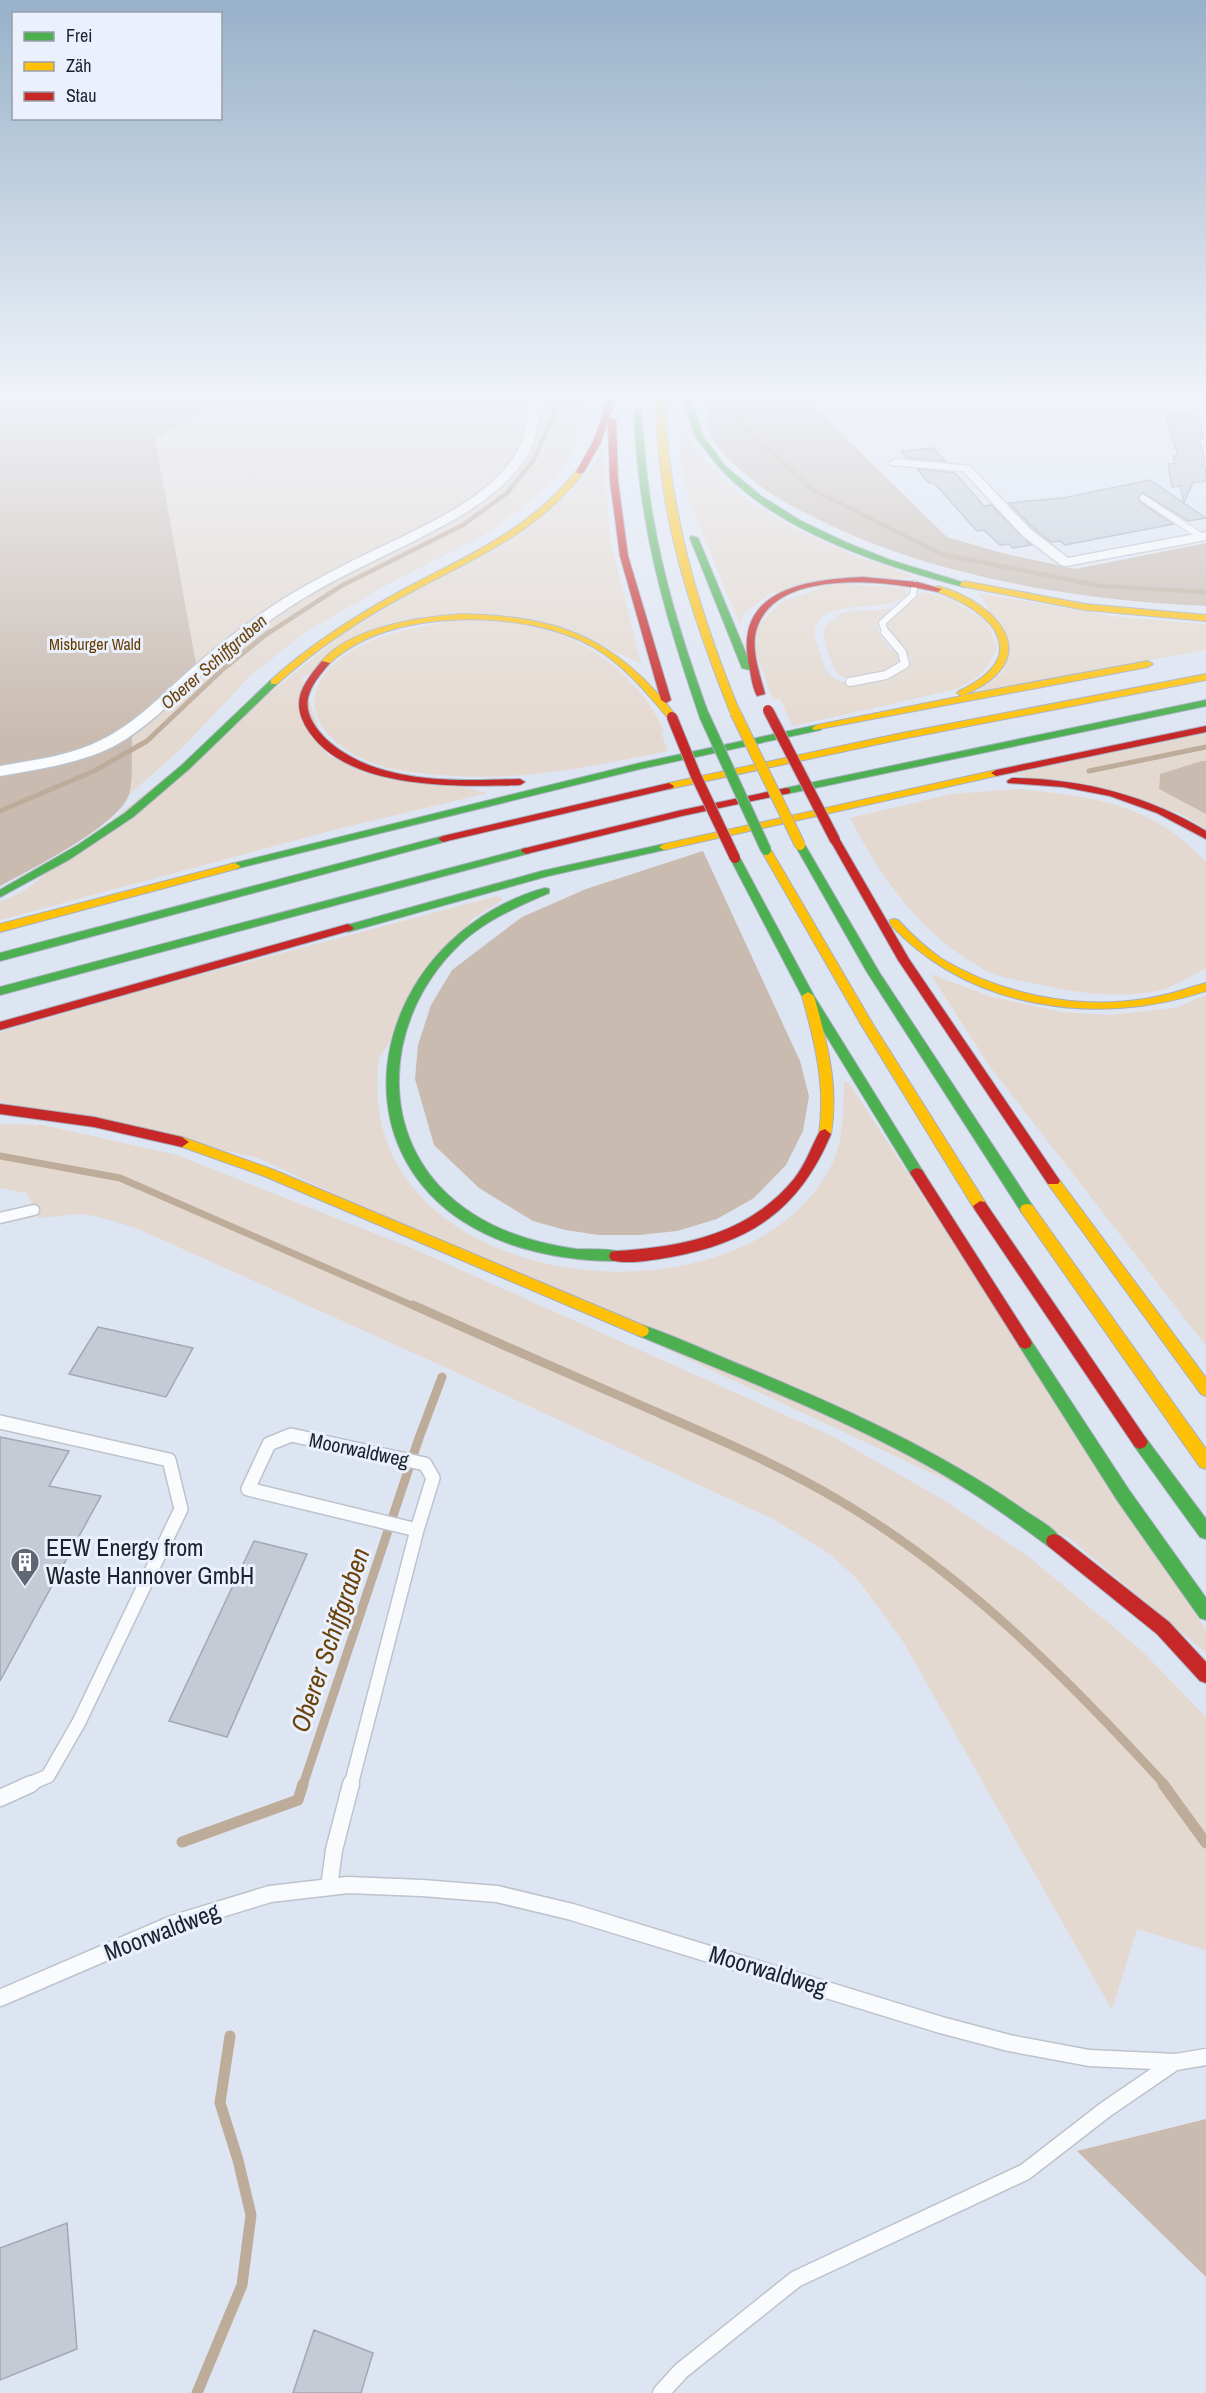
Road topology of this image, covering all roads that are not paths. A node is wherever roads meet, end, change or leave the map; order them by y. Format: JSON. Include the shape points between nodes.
{"nodes":[{"id":1,"x":459,"y":512,"type":"edge"},
{"id":2,"x":542,"y":512,"type":"edge"},
{"id":3,"x":618,"y":512,"type":"edge"},
{"id":4,"x":647,"y":512,"type":"edge"},
{"id":5,"x":670,"y":512,"type":"edge"},
{"id":6,"x":682,"y":512,"type":"edge"},
{"id":7,"x":779,"y":512,"type":"edge"},
{"id":8,"x":1007,"y":512,"type":"edge"},
{"id":9,"x":1165,"y":512,"type":"edge"},
{"id":10,"x":1204,"y":536,"type":"edge"},
{"id":11,"x":915,"y":584,"type":"junction"},
{"id":12,"x":1206,"y":618,"type":"edge"},
{"id":13,"x":1160,"y":662,"type":"dead end"},
{"id":14,"x":1206,"y":677,"type":"edge"},
{"id":15,"x":850,"y":682,"type":"dead end"},
{"id":16,"x":760,"y":694,"type":"junction"},
{"id":17,"x":1206,"y":703,"type":"edge"},
{"id":18,"x":900,"y":710,"type":"junction"},
{"id":19,"x":672,"y":717,"type":"junction"},
{"id":20,"x":1206,"y":729,"type":"edge"},
{"id":21,"x":640,"y":766,"type":"junction"},
{"id":22,"x":0,"y":771,"type":"edge"},
{"id":23,"x":950,"y":785,"type":"junction"},
{"id":24,"x":833,"y":810,"type":"junction"},
{"id":25,"x":1206,"y":836,"type":"edge"},
{"id":26,"x":701,"y":840,"type":"junction"},
{"id":27,"x":851,"y":866,"type":"junction"},
{"id":28,"x":0,"y":894,"type":"edge"},
{"id":29,"x":0,"y":928,"type":"edge"},
{"id":30,"x":0,"y":957,"type":"edge"},
{"id":31,"x":1206,"y":987,"type":"edge"},
{"id":32,"x":0,"y":991,"type":"edge"},
{"id":33,"x":808,"y":996,"type":"junction"},
{"id":34,"x":0,"y":1026,"type":"edge"},
{"id":35,"x":0,"y":1109,"type":"edge"},
{"id":36,"x":34,"y":1210,"type":"dead end"},
{"id":37,"x":0,"y":1218,"type":"edge"},
{"id":38,"x":1206,"y":1390,"type":"edge"},
{"id":39,"x":0,"y":1422,"type":"edge"},
{"id":40,"x":1206,"y":1462,"type":"edge"},
{"id":41,"x":417,"y":1530,"type":"junction"},
{"id":42,"x":1206,"y":1532,"type":"edge"},
{"id":43,"x":1206,"y":1612,"type":"edge"},
{"id":44,"x":1206,"y":1675,"type":"edge"},
{"id":45,"x":0,"y":1798,"type":"edge"},
{"id":46,"x":329,"y":1887,"type":"junction"},
{"id":47,"x":0,"y":1998,"type":"edge"},
{"id":48,"x":1206,"y":2057,"type":"edge"},
{"id":49,"x":1176,"y":2062,"type":"junction"},
{"id":50,"x":661,"y":2393,"type":"edge"}],
"edges":[{"from":1,"to":22,"type":"street","via":[[339,573],[267,616],[203,666],[139,724],[105,745]]},
{"from":2,"to":28,"type":"highway","via":[[507,537],[390,600],[331,637],[269,686],[128,816],[68,857]]},
{"from":3,"to":19,"type":"highway","via":[[624,556]]},
{"from":4,"to":42,"type":"highway","bridge":true,"via":[[669,612],[704,715],[766,850],[841,983],[981,1208]]},
{"from":5,"to":40,"type":"highway","bridge":true,"via":[[695,611],[735,712],[800,845],[873,972],[1019,1198]]},
{"from":6,"to":16,"type":"highway"},
{"from":7,"to":12,"type":"highway","via":[[841,544],[911,569],[1011,594],[1120,612]]},
{"from":8,"to":10,"type":"street","via":[[1026,532],[1066,562]]},
{"from":9,"to":10,"type":"lane"},
{"from":11,"to":15,"type":"lane","via":[[913,595],[882,623],[883,630],[905,656],[905,664],[888,675]]},
{"from":11,"to":16,"type":"highway","via":[[881,579],[842,580],[802,587],[781,596],[754,623],[751,640]]},
{"from":11,"to":18,"type":"highway","via":[[944,591],[982,611],[1004,635],[1006,648],[1000,666],[984,682],[962,694]]},
{"from":13,"to":18,"type":"highway"},
{"from":14,"to":30,"type":"highway","via":[[870,742],[662,788],[239,891]]},
{"from":16,"to":27,"type":"highway","bridge":true},
{"from":17,"to":24,"type":"highway"},
{"from":17,"to":32,"type":"highway","via":[[682,813],[462,867]]},
{"from":18,"to":21,"type":"highway"},
{"from":19,"to":21,"type":"highway","via":[[637,675],[602,648],[553,627],[502,617],[426,620],[365,638],[319,667],[302,699],[303,716],[312,733],[328,748],[384,772],[442,781],[500,783],[552,780]]},
{"from":19,"to":33,"type":"highway","bridge":true,"via":[[735,858]]},
{"from":20,"to":23,"type":"highway"},
{"from":21,"to":29,"type":"highway","via":[[197,875]]},
{"from":23,"to":24,"type":"highway"},
{"from":23,"to":25,"type":"highway","via":[[1017,781],[1086,788],[1162,811]]},
{"from":24,"to":26,"type":"highway"},
{"from":26,"to":33,"type":"highway","via":[[560,885],[508,907],[470,929],[437,962],[410,1001],[392,1046],[389,1083],[394,1117],[409,1156],[455,1208],[522,1242],[561,1252],[602,1257],[646,1256],[688,1250],[733,1234],[775,1210],[808,1174],[825,1136],[830,1098]]},
{"from":26,"to":34,"type":"highway","via":[[546,873]]},
{"from":27,"to":31,"type":"highway","via":[[917,946],[982,982],[1028,997],[1108,1007],[1151,1004]]},
{"from":27,"to":38,"type":"highway","via":[[904,960],[1058,1189]]},
{"from":33,"to":43,"type":"highway","via":[[971,1259],[1124,1495]]},
{"from":35,"to":44,"type":"highway","via":[[115,1125],[185,1143],[269,1173],[842,1415],[930,1459],[1013,1511],[1163,1628]]},
{"from":36,"to":37,"type":"lane"},
{"from":39,"to":45,"type":"lane","via":[[170,1460],[181,1509],[79,1722],[48,1776]]},
{"from":41,"to":41,"type":"lane","name":"Moorwaldweg","via":[[433,1478],[425,1464],[291,1436],[269,1444],[248,1489]]},
{"from":41,"to":46,"type":"lane","name":"Moorwaldweg","via":[[334,1850]]},
{"from":46,"to":47,"type":"lane","name":"Moorwaldweg","via":[[270,1894],[172,1923]]},
{"from":46,"to":49,"type":"lane","name":"Moorwaldweg","via":[[379,1886],[497,1894],[572,1912],[1009,2043],[1089,2058]]},
{"from":48,"to":49,"type":"lane","name":"Moorwaldweg"},
{"from":49,"to":50,"type":"lane","via":[[1105,2110],[1025,2172],[796,2279],[681,2371]]}]}
